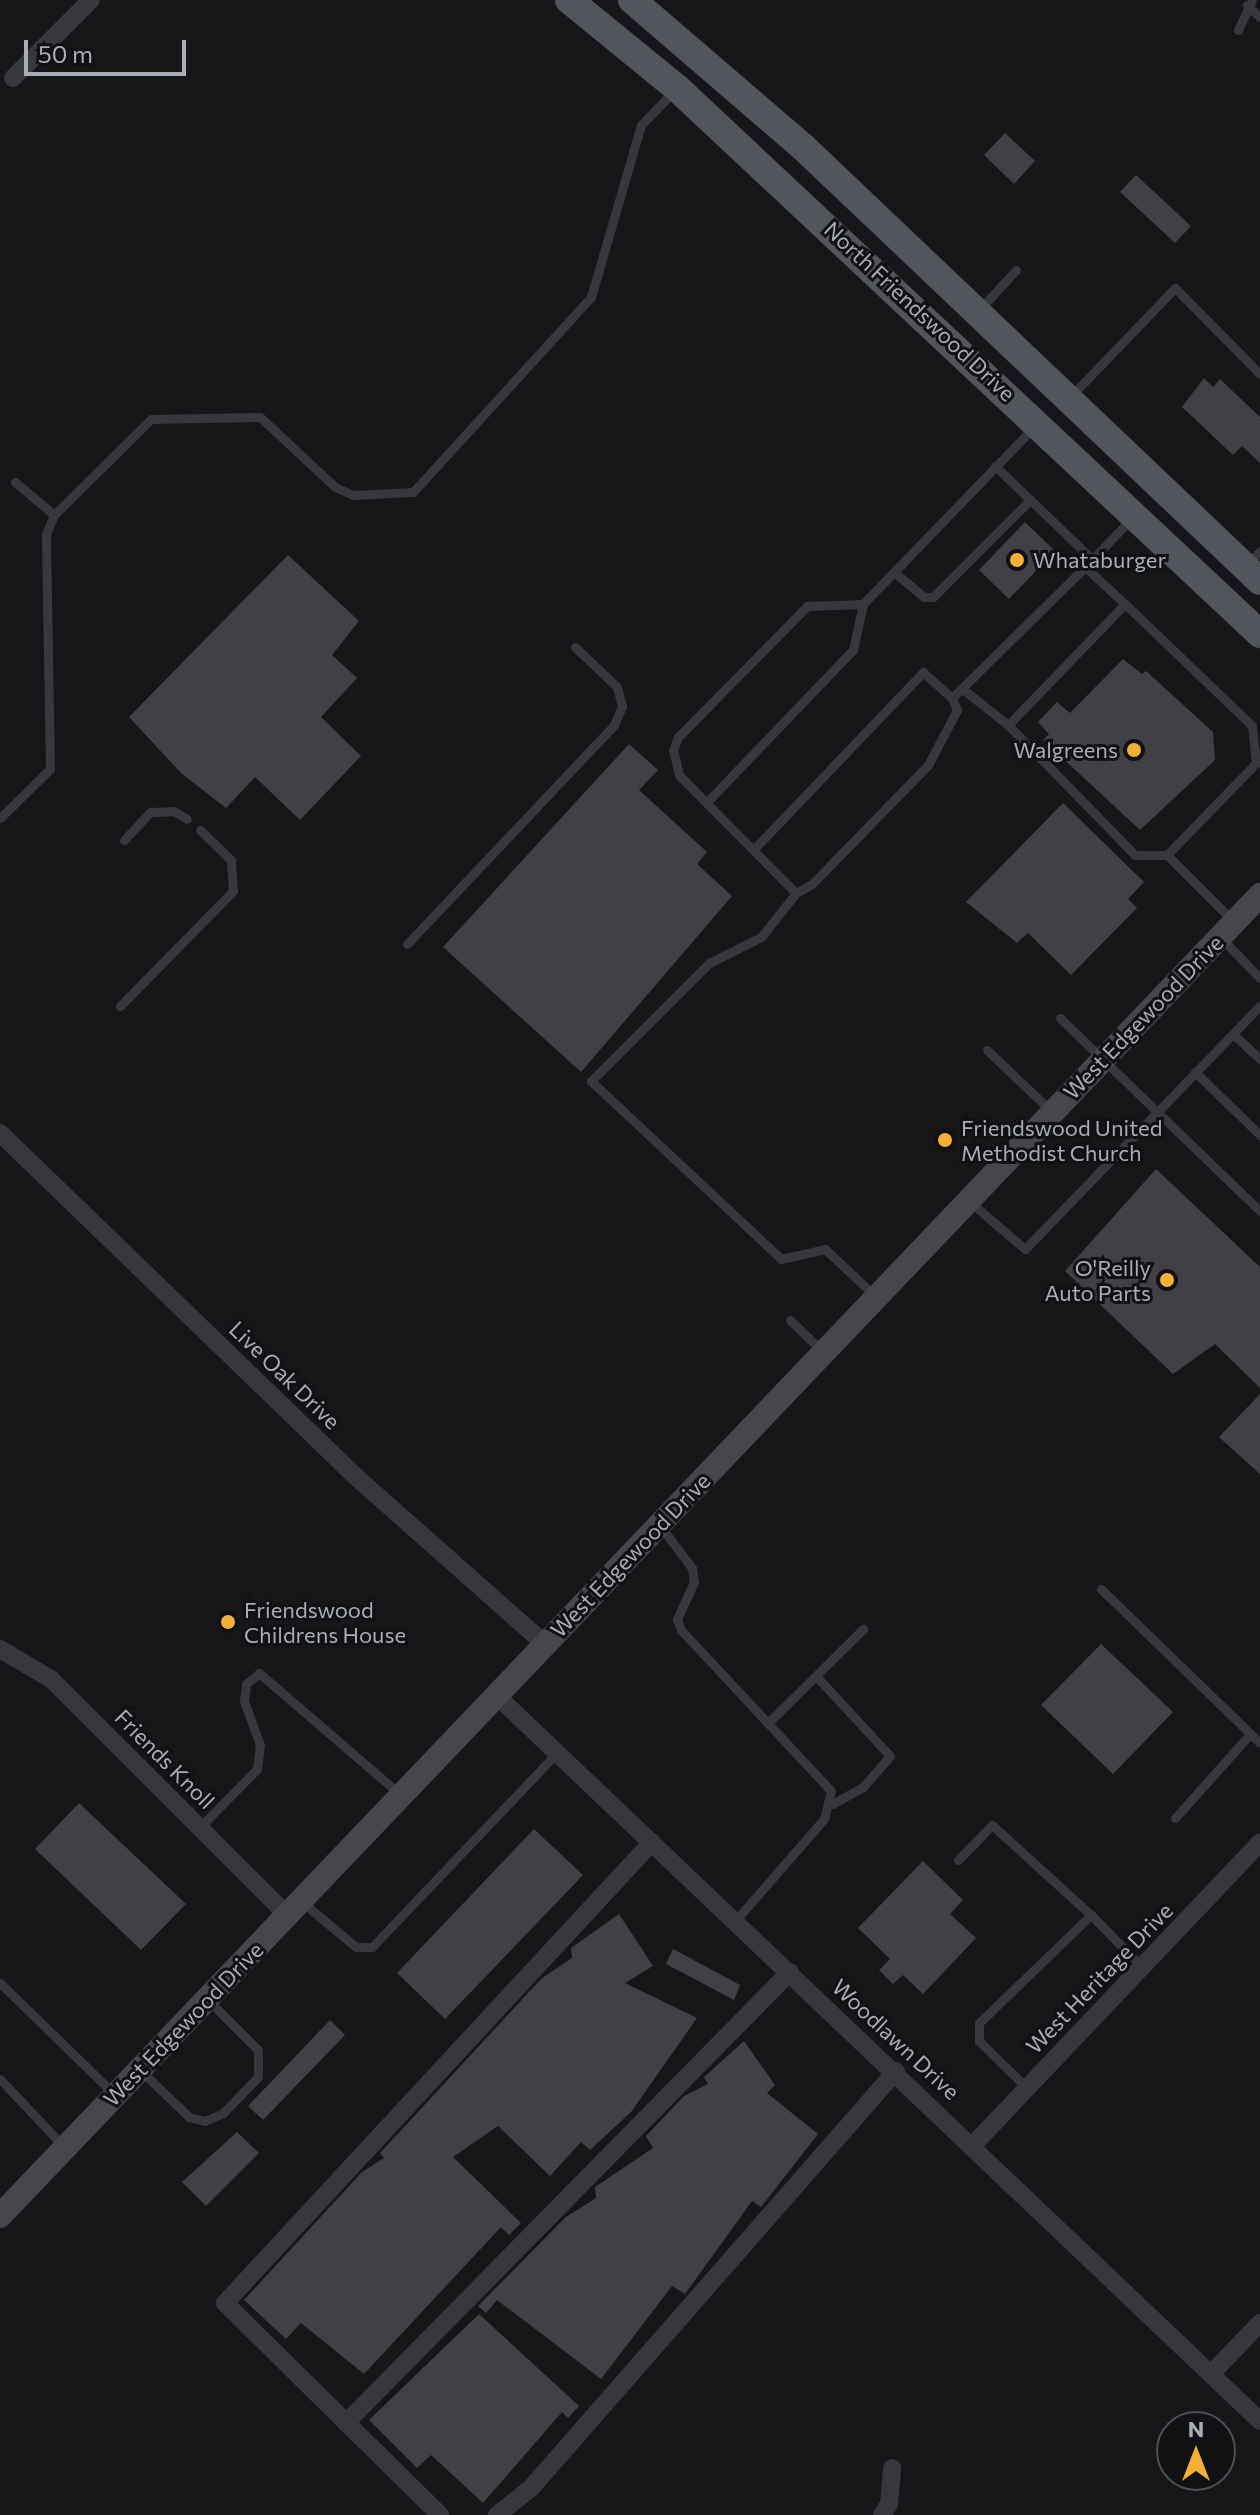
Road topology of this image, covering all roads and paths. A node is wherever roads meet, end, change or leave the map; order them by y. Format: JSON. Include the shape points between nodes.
{"nodes":[{"id":1,"x":91,"y":0,"type":"edge"},
{"id":2,"x":569,"y":0,"type":"edge"},
{"id":3,"x":632,"y":0,"type":"edge"},
{"id":4,"x":1249,"y":2,"type":"edge"},
{"id":5,"x":1260,"y":17,"type":"edge"},
{"id":6,"x":1238,"y":30,"type":"dead end"},
{"id":7,"x":704,"y":62,"type":"junction"},
{"id":8,"x":13,"y":78,"type":"dead end"},
{"id":9,"x":677,"y":88,"type":"junction"},
{"id":10,"x":1016,"y":270,"type":"dead end"},
{"id":11,"x":979,"y":310,"type":"junction"},
{"id":12,"x":1260,"y":374,"type":"edge"},
{"id":13,"x":1069,"y":399,"type":"junction"},
{"id":14,"x":1040,"y":422,"type":"junction"},
{"id":15,"x":995,"y":466,"type":"junction"},
{"id":16,"x":15,"y":482,"type":"dead end"},
{"id":17,"x":1030,"y":500,"type":"junction"},
{"id":18,"x":1136,"y":514,"type":"junction"},
{"id":19,"x":54,"y":515,"type":"junction"},
{"id":20,"x":1089,"y":563,"type":"junction"},
{"id":21,"x":1255,"y":566,"type":"edge"},
{"id":22,"x":894,"y":572,"type":"junction"},
{"id":23,"x":863,"y":604,"type":"junction"},
{"id":24,"x":1125,"y":604,"type":"junction"},
{"id":25,"x":1260,"y":634,"type":"edge"},
{"id":26,"x":575,"y":647,"type":"dead end"},
{"id":27,"x":964,"y":690,"type":"junction"},
{"id":28,"x":952,"y":698,"type":"junction"},
{"id":29,"x":1008,"y":725,"type":"junction"},
{"id":30,"x":707,"y":802,"type":"junction"},
{"id":31,"x":0,"y":818,"type":"edge"},
{"id":32,"x":187,"y":819,"type":"dead end"},
{"id":33,"x":200,"y":830,"type":"dead end"},
{"id":34,"x":124,"y":840,"type":"dead end"},
{"id":35,"x":754,"y":849,"type":"junction"},
{"id":36,"x":1167,"y":855,"type":"junction"},
{"id":37,"x":796,"y":893,"type":"junction"},
{"id":38,"x":1257,"y":904,"type":"edge"},
{"id":39,"x":1227,"y":930,"type":"junction"},
{"id":40,"x":407,"y":944,"type":"dead end"},
{"id":41,"x":1260,"y":978,"type":"edge"},
{"id":42,"x":120,"y":1006,"type":"dead end"},
{"id":43,"x":1260,"y":1006,"type":"edge"},
{"id":44,"x":1060,"y":1018,"type":"dead end"},
{"id":45,"x":1233,"y":1034,"type":"junction"},
{"id":46,"x":987,"y":1050,"type":"dead end"},
{"id":47,"x":1103,"y":1057,"type":"junction"},
{"id":48,"x":1260,"y":1059,"type":"edge"},
{"id":49,"x":1195,"y":1072,"type":"junction"},
{"id":50,"x":1051,"y":1111,"type":"junction"},
{"id":51,"x":1155,"y":1112,"type":"junction"},
{"id":52,"x":0,"y":1133,"type":"edge"},
{"id":53,"x":1260,"y":1135,"type":"edge"},
{"id":54,"x":967,"y":1199,"type":"junction"},
{"id":55,"x":1260,"y":1211,"type":"edge"},
{"id":56,"x":875,"y":1296,"type":"junction"},
{"id":57,"x":790,"y":1320,"type":"dead end"},
{"id":58,"x":823,"y":1353,"type":"junction"},
{"id":59,"x":659,"y":1524,"type":"junction"},
{"id":60,"x":1101,"y":1589,"type":"dead end"},
{"id":61,"x":863,"y":1629,"type":"dead end"},
{"id":62,"x":545,"y":1644,"type":"junction"},
{"id":63,"x":0,"y":1649,"type":"edge"},
{"id":64,"x":816,"y":1676,"type":"junction"},
{"id":65,"x":496,"y":1695,"type":"junction"},
{"id":66,"x":768,"y":1723,"type":"junction"},
{"id":67,"x":1250,"y":1734,"type":"junction"},
{"id":68,"x":1260,"y":1743,"type":"edge"},
{"id":69,"x":557,"y":1753,"type":"junction"},
{"id":70,"x":401,"y":1795,"type":"junction"},
{"id":71,"x":832,"y":1804,"type":"junction"},
{"id":72,"x":1175,"y":1818,"type":"dead end"},
{"id":73,"x":199,"y":1828,"type":"junction"},
{"id":74,"x":652,"y":1842,"type":"junction"},
{"id":75,"x":1260,"y":1843,"type":"edge"},
{"id":76,"x":958,"y":1860,"type":"dead end"},
{"id":77,"x":294,"y":1908,"type":"junction"},
{"id":78,"x":1091,"y":1915,"type":"junction"},
{"id":79,"x":735,"y":1921,"type":"junction"},
{"id":80,"x":1142,"y":1967,"type":"junction"},
{"id":81,"x":790,"y":1972,"type":"junction"},
{"id":82,"x":0,"y":1983,"type":"edge"},
{"id":83,"x":207,"y":1999,"type":"junction"},
{"id":84,"x":140,"y":2070,"type":"junction"},
{"id":85,"x":896,"y":2071,"type":"junction"},
{"id":86,"x":0,"y":2079,"type":"edge"},
{"id":87,"x":1027,"y":2088,"type":"junction"},
{"id":88,"x":115,"y":2095,"type":"junction"},
{"id":89,"x":973,"y":2145,"type":"junction"},
{"id":90,"x":65,"y":2148,"type":"junction"},
{"id":91,"x":0,"y":2216,"type":"edge"},
{"id":92,"x":1260,"y":2323,"type":"edge"},
{"id":93,"x":1211,"y":2374,"type":"junction"},
{"id":94,"x":1260,"y":2421,"type":"edge"},
{"id":95,"x":346,"y":2423,"type":"junction"},
{"id":96,"x":892,"y":2468,"type":"dead end"},
{"id":97,"x":440,"y":2515,"type":"edge"},
{"id":98,"x":497,"y":2515,"type":"edge"},
{"id":99,"x":882,"y":2515,"type":"edge"}],
"edges":[{"from":1,"to":8,"type":"street"},
{"from":2,"to":9,"type":"main road","name":"North Friendswood Drive"},
{"from":3,"to":7,"type":"main road","name":"North Friendswood Drive"},
{"from":4,"to":5,"type":"lane"},
{"from":4,"to":6,"type":"lane"},
{"from":7,"to":9,"type":"main road"},
{"from":7,"to":11,"type":"main road","name":"North Friendswood Drive"},
{"from":9,"to":14,"type":"main road","name":"North Friendswood Drive"},
{"from":9,"to":19,"type":"lane","via":[[641,125],[591,297],[413,492],[353,495],[335,487],[260,417],[151,419]]},
{"from":10,"to":11,"type":"lane"},
{"from":11,"to":13,"type":"main road","name":"North Friendswood Drive"},
{"from":12,"to":13,"type":"lane","via":[[1175,288]]},
{"from":13,"to":14,"type":"main road"},
{"from":13,"to":21,"type":"main road","name":"North Friendswood Drive"},
{"from":14,"to":15,"type":"lane"},
{"from":14,"to":18,"type":"main road","name":"North Friendswood Drive"},
{"from":15,"to":17,"type":"lane"},
{"from":15,"to":22,"type":"lane"},
{"from":16,"to":19,"type":"lane"},
{"from":17,"to":20,"type":"lane"},
{"from":17,"to":22,"type":"lane","via":[[933,597],[924,597]]},
{"from":18,"to":20,"type":"lane"},
{"from":18,"to":25,"type":"main road","name":"North Friendswood Drive"},
{"from":19,"to":31,"type":"lane","via":[[46,534],[50,769]]},
{"from":20,"to":24,"type":"lane"},
{"from":20,"to":27,"type":"lane"},
{"from":22,"to":23,"type":"lane"},
{"from":23,"to":30,"type":"lane","via":[[853,650]]},
{"from":23,"to":30,"type":"lane","via":[[807,606],[678,737],[673,750],[679,775]]},
{"from":24,"to":29,"type":"lane"},
{"from":24,"to":36,"type":"lane","via":[[1252,726],[1256,763]]},
{"from":26,"to":40,"type":"lane","via":[[617,687],[622,706],[614,725]]},
{"from":27,"to":28,"type":"lane"},
{"from":27,"to":29,"type":"lane"},
{"from":28,"to":35,"type":"lane","via":[[923,672]]},
{"from":28,"to":37,"type":"lane","via":[[957,710],[928,765],[812,884]]},
{"from":29,"to":36,"type":"lane","via":[[1135,855]]},
{"from":30,"to":35,"type":"lane"},
{"from":32,"to":34,"type":"lane","via":[[174,811],[150,812]]},
{"from":33,"to":42,"type":"lane","via":[[231,860],[233,891]]},
{"from":35,"to":37,"type":"lane"},
{"from":36,"to":39,"type":"lane"},
{"from":37,"to":56,"type":"lane","via":[[761,937],[709,963],[591,1081],[781,1259],[825,1249]]},
{"from":38,"to":39,"type":"main road","name":"West Edgewood Drive"},
{"from":39,"to":41,"type":"lane"},
{"from":39,"to":47,"type":"main road","name":"West Edgewood Drive"},
{"from":43,"to":45,"type":"lane"},
{"from":44,"to":47,"type":"lane"},
{"from":45,"to":48,"type":"lane"},
{"from":45,"to":49,"type":"lane"},
{"from":46,"to":50,"type":"lane"},
{"from":47,"to":50,"type":"main road","name":"West Edgewood Drive"},
{"from":47,"to":51,"type":"lane"},
{"from":49,"to":51,"type":"lane"},
{"from":49,"to":53,"type":"lane"},
{"from":50,"to":54,"type":"main road","name":"West Edgewood Drive"},
{"from":51,"to":54,"type":"lane","via":[[1025,1249]]},
{"from":51,"to":55,"type":"lane"},
{"from":52,"to":62,"type":"street","name":"Live Oak Drive","via":[[355,1476]]},
{"from":54,"to":56,"type":"main road","name":"West Edgewood Drive"},
{"from":56,"to":58,"type":"main road","name":"West Edgewood Drive"},
{"from":57,"to":58,"type":"lane"},
{"from":58,"to":59,"type":"main road","name":"West Edgewood Drive"},
{"from":59,"to":62,"type":"main road","name":"West Edgewood Drive"},
{"from":59,"to":66,"type":"lane","via":[[692,1568],[694,1582],[677,1619],[681,1630]]},
{"from":60,"to":67,"type":"lane"},
{"from":61,"to":64,"type":"lane"},
{"from":62,"to":65,"type":"main road","name":"West Edgewood Drive"},
{"from":63,"to":73,"type":"street","name":"Friends Knoll","via":[[51,1679]]},
{"from":64,"to":66,"type":"lane"},
{"from":64,"to":71,"type":"lane","via":[[890,1756],[863,1787]]},
{"from":65,"to":69,"type":"street","name":"Woodlawn Drive"},
{"from":65,"to":70,"type":"main road","name":"West Edgewood Drive"},
{"from":66,"to":71,"type":"lane","via":[[826,1783]]},
{"from":67,"to":68,"type":"lane"},
{"from":67,"to":72,"type":"lane"},
{"from":69,"to":74,"type":"street","name":"Woodlawn Drive"},
{"from":69,"to":77,"type":"lane","via":[[372,1947],[356,1947]]},
{"from":70,"to":73,"type":"lane","via":[[259,1673],[246,1684],[244,1701],[260,1745],[257,1769]]},
{"from":70,"to":77,"type":"main road","name":"West Edgewood Drive"},
{"from":71,"to":79,"type":"lane"},
{"from":73,"to":77,"type":"street","name":"Friends Knoll"},
{"from":74,"to":79,"type":"street","name":"Woodlawn Drive"},
{"from":74,"to":95,"type":"street","via":[[225,2303]]},
{"from":75,"to":80,"type":"street","name":"West Heritage Drive"},
{"from":76,"to":78,"type":"lane","via":[[992,1825]]},
{"from":77,"to":83,"type":"main road","name":"West Edgewood Drive"},
{"from":78,"to":80,"type":"lane"},
{"from":78,"to":87,"type":"lane","via":[[979,2023],[979,2041]]},
{"from":79,"to":81,"type":"street","name":"Woodlawn Drive"},
{"from":80,"to":87,"type":"street","name":"West Heritage Drive"},
{"from":81,"to":85,"type":"street","name":"Woodlawn Drive"},
{"from":81,"to":95,"type":"street"},
{"from":82,"to":88,"type":"lane"},
{"from":83,"to":84,"type":"main road","name":"West Edgewood Drive"},
{"from":83,"to":84,"type":"lane","via":[[258,2050],[258,2077],[223,2113],[205,2121],[189,2117]]},
{"from":84,"to":88,"type":"main road","name":"West Edgewood Drive"},
{"from":85,"to":89,"type":"street","name":"Woodlawn Drive"},
{"from":85,"to":98,"type":"street","via":[[531,2488]]},
{"from":86,"to":90,"type":"lane"},
{"from":87,"to":89,"type":"street","name":"West Heritage Drive"},
{"from":88,"to":90,"type":"main road","name":"West Edgewood Drive"},
{"from":89,"to":93,"type":"street","name":"Woodlawn Drive"},
{"from":90,"to":91,"type":"main road","name":"West Edgewood Drive"},
{"from":92,"to":93,"type":"street"},
{"from":93,"to":94,"type":"street","name":"Woodlawn Drive"},
{"from":95,"to":97,"type":"street"},
{"from":96,"to":99,"type":"street","via":[[889,2504]]}]}
